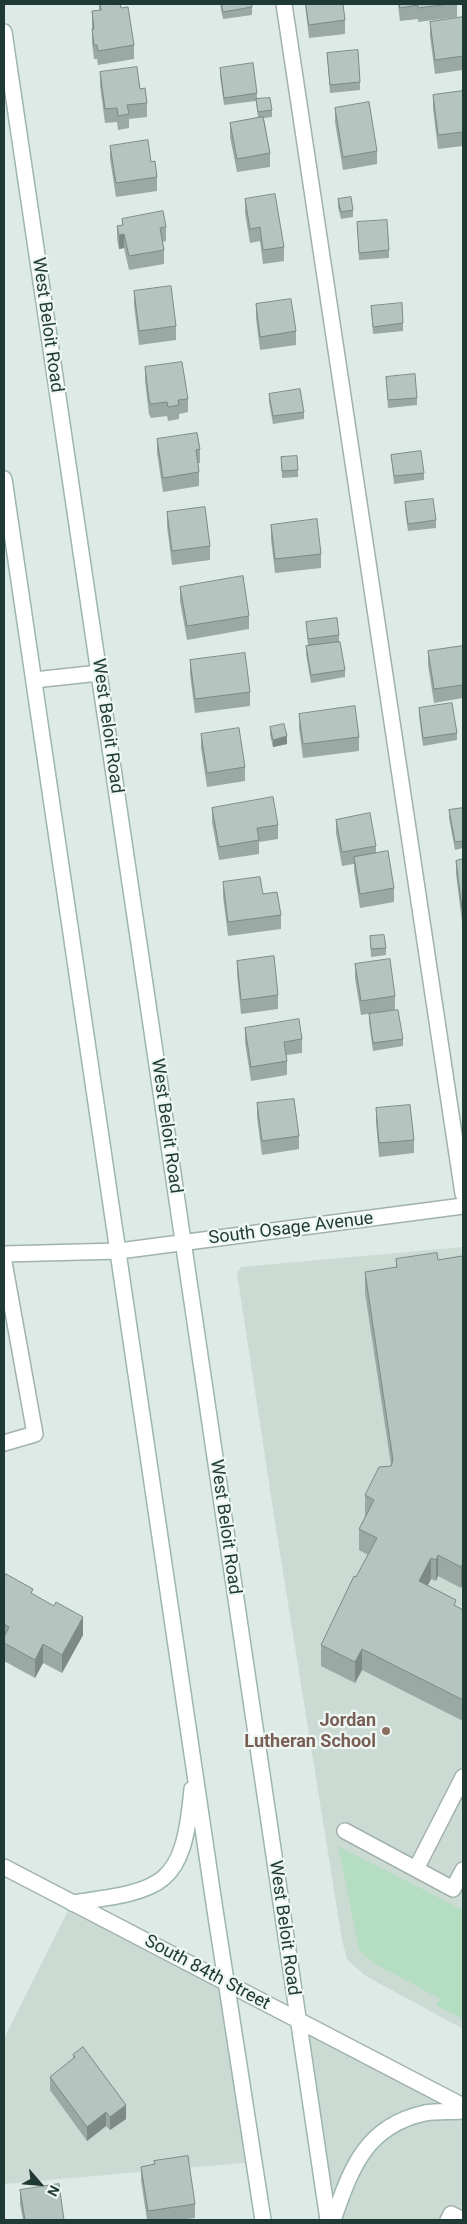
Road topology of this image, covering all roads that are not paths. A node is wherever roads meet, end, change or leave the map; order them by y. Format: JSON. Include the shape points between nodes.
{"nodes":[{"id":1,"x":284,"y":4,"type":"edge"},
{"id":2,"x":4,"y":32,"type":"edge"},
{"id":3,"x":4,"y":479,"type":"edge"},
{"id":4,"x":9,"y":545,"type":"edge"},
{"id":5,"x":99,"y":673,"type":"junction"},
{"id":6,"x":34,"y":680,"type":"junction"},
{"id":7,"x":463,"y":1194,"type":"edge"},
{"id":8,"x":463,"y":1206,"type":"edge"},
{"id":9,"x":184,"y":1243,"type":"junction"},
{"id":10,"x":119,"y":1250,"type":"junction"},
{"id":11,"x":4,"y":1254,"type":"edge"},
{"id":12,"x":4,"y":1262,"type":"edge"},
{"id":13,"x":4,"y":1443,"type":"edge"},
{"id":14,"x":194,"y":1765,"type":"junction"},
{"id":15,"x":463,"y":1777,"type":"edge"},
{"id":16,"x":345,"y":1831,"type":"dead end"},
{"id":17,"x":4,"y":1867,"type":"edge"},
{"id":18,"x":416,"y":1869,"type":"junction"},
{"id":19,"x":463,"y":1870,"type":"edge"},
{"id":20,"x":72,"y":1903,"type":"junction"},
{"id":21,"x":227,"y":1984,"type":"junction"},
{"id":22,"x":297,"y":2020,"type":"junction"},
{"id":23,"x":463,"y":2106,"type":"edge"},
{"id":24,"x":463,"y":2111,"type":"edge"},
{"id":25,"x":264,"y":2220,"type":"edge"},
{"id":26,"x":328,"y":2220,"type":"edge"},
{"id":27,"x":333,"y":2220,"type":"edge"},
{"id":28,"x":448,"y":2220,"type":"edge"},
{"id":29,"x":463,"y":2220,"type":"edge"}],
"edges":[{"from":1,"to":7,"type":"main road"},
{"from":2,"to":5,"type":"main road","name":"West Beloit Road"},
{"from":3,"to":4,"type":"main road"},
{"from":4,"to":6,"type":"main road"},
{"from":5,"to":6,"type":"main road"},
{"from":5,"to":9,"type":"main road","name":"West Beloit Road"},
{"from":6,"to":10,"type":"main road"},
{"from":8,"to":9,"type":"main road","name":"South Osage Avenue"},
{"from":9,"to":10,"type":"main road","name":"South Osage Avenue"},
{"from":9,"to":22,"type":"main road","name":"West Beloit Road"},
{"from":10,"to":11,"type":"main road","name":"South Osage Avenue"},
{"from":10,"to":14,"type":"main road"},
{"from":12,"to":13,"type":"main road","via":[[35,1434]]},
{"from":14,"to":20,"type":"main road","via":[[184,1847],[168,1875],[146,1889]]},
{"from":14,"to":21,"type":"main road"},
{"from":15,"to":18,"type":"main road"},
{"from":16,"to":18,"type":"main road"},
{"from":17,"to":20,"type":"main road","name":"South 84th Street"},
{"from":18,"to":19,"type":"main road","via":[[453,1889]]},
{"from":20,"to":21,"type":"main road","name":"South 84th Street"},
{"from":21,"to":22,"type":"main road","name":"South 84th Street"},
{"from":21,"to":25,"type":"main road"},
{"from":22,"to":23,"type":"main road","name":"South 84th Street"},
{"from":22,"to":26,"type":"main road","name":"West Beloit Road"},
{"from":24,"to":27,"type":"main road","via":[[426,2113],[390,2126],[361,2153],[349,2174]]},
{"from":28,"to":29,"type":"main road","via":[[451,2214]]}]}
